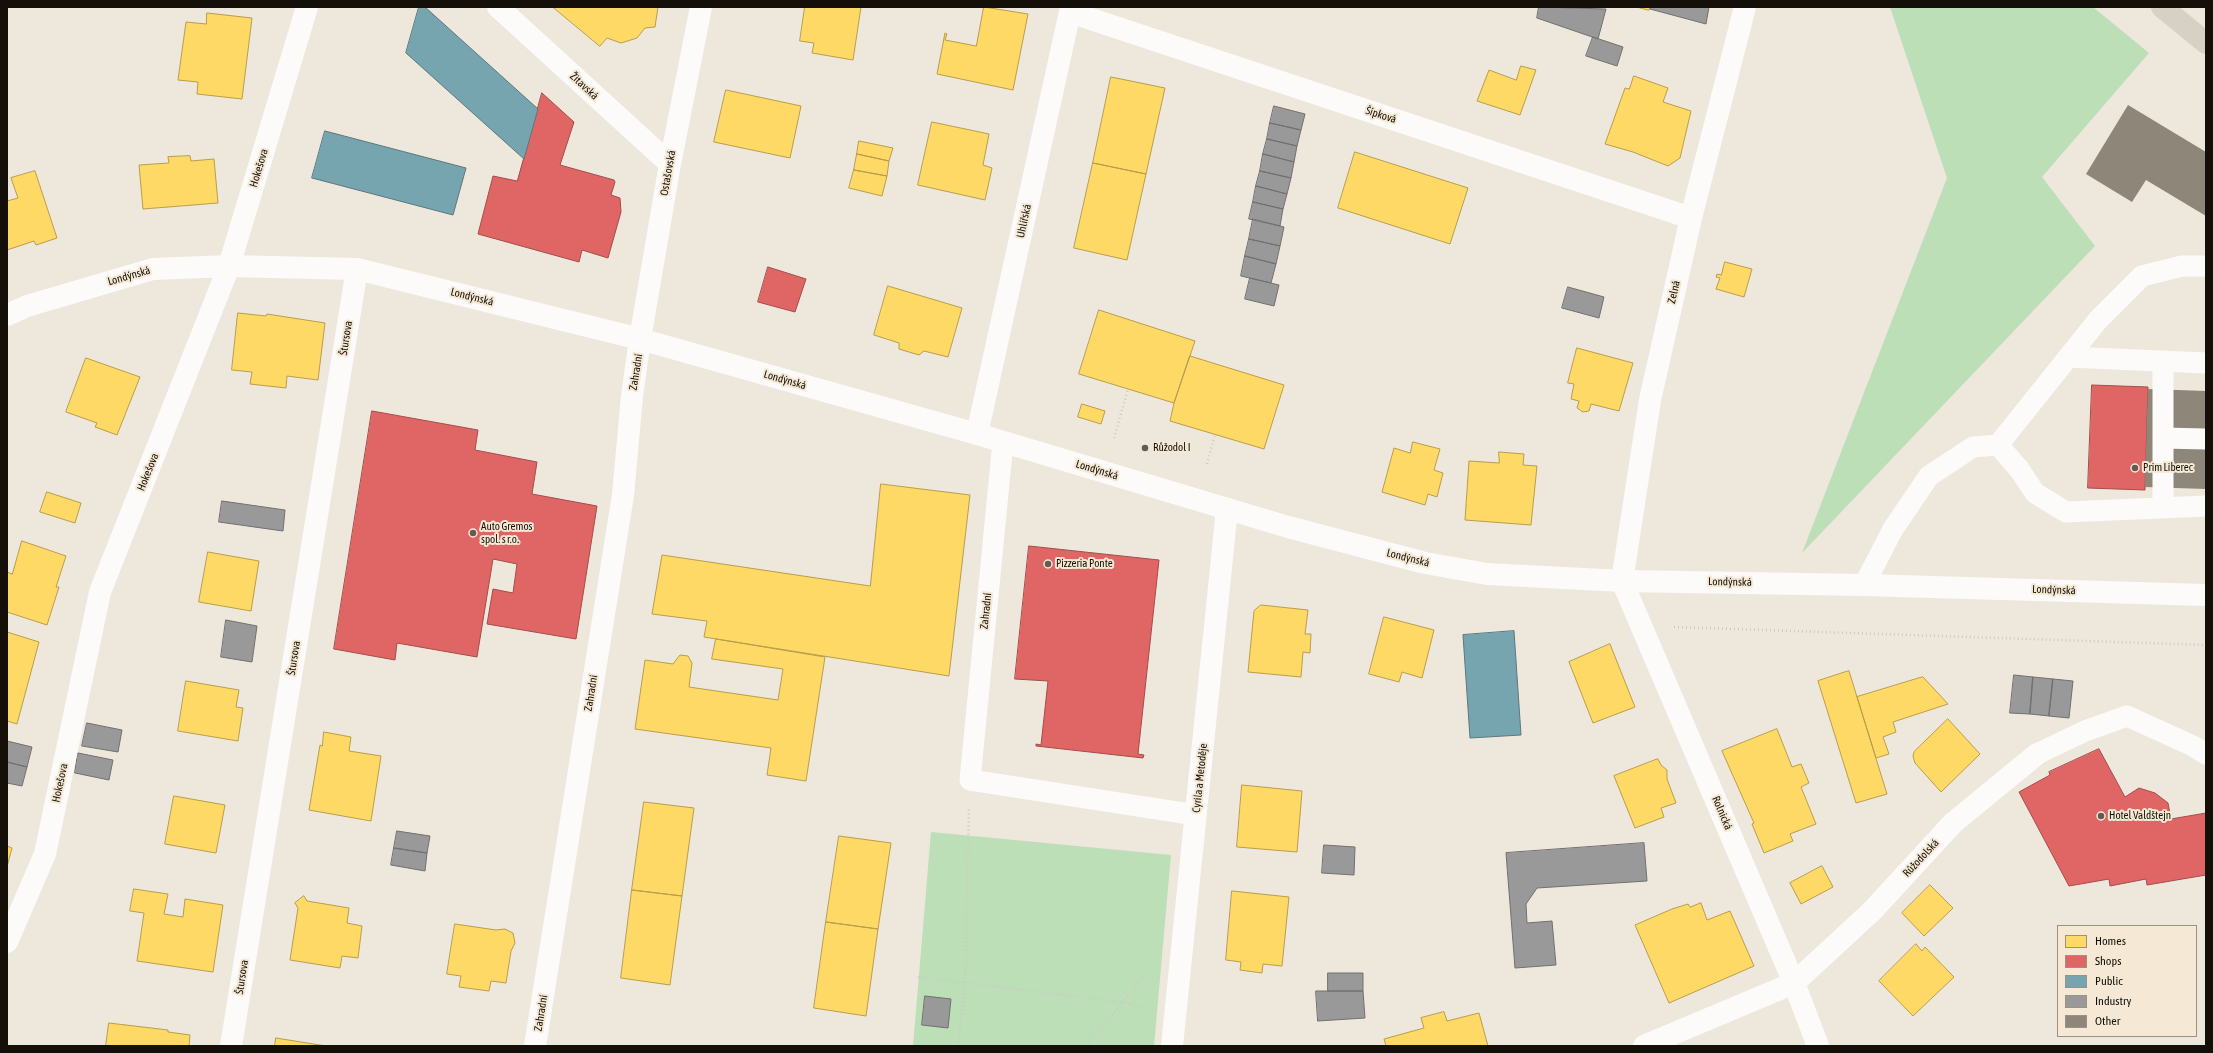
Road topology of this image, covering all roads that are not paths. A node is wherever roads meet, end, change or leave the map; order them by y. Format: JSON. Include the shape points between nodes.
{"nodes":[{"id":1,"x":307,"y":7,"type":"edge"},
{"id":2,"x":498,"y":7,"type":"edge"},
{"id":3,"x":701,"y":7,"type":"edge"},
{"id":4,"x":1745,"y":7,"type":"edge"},
{"id":5,"x":2162,"y":7,"type":"edge"},
{"id":6,"x":1071,"y":9,"type":"edge"},
{"id":7,"x":2206,"y":32,"type":"edge"},
{"id":8,"x":2206,"y":43,"type":"edge"},
{"id":9,"x":670,"y":164,"type":"junction"},
{"id":10,"x":1691,"y":218,"type":"junction"},
{"id":11,"x":230,"y":266,"type":"junction"},
{"id":12,"x":2206,"y":266,"type":"edge"},
{"id":13,"x":357,"y":269,"type":"junction"},
{"id":14,"x":7,"y":314,"type":"edge"},
{"id":15,"x":640,"y":340,"type":"junction"},
{"id":16,"x":2068,"y":356,"type":"junction"},
{"id":17,"x":2163,"y":361,"type":"junction"},
{"id":18,"x":2206,"y":363,"type":"edge"},
{"id":19,"x":977,"y":434,"type":"junction"},
{"id":20,"x":2163,"y":438,"type":"junction"},
{"id":21,"x":2206,"y":439,"type":"edge"},
{"id":22,"x":1003,"y":442,"type":"junction"},
{"id":23,"x":1998,"y":445,"type":"junction"},
{"id":24,"x":2206,"y":506,"type":"edge"},
{"id":25,"x":2163,"y":508,"type":"junction"},
{"id":26,"x":1227,"y":509,"type":"junction"},
{"id":27,"x":1622,"y":580,"type":"junction"},
{"id":28,"x":1864,"y":585,"type":"junction"},
{"id":29,"x":2206,"y":595,"type":"edge"},
{"id":30,"x":2037,"y":754,"type":"joint"},
{"id":31,"x":2206,"y":754,"type":"edge"},
{"id":32,"x":1196,"y":815,"type":"junction"},
{"id":33,"x":7,"y":942,"type":"edge"},
{"id":34,"x":1794,"y":983,"type":"junction"},
{"id":35,"x":231,"y":1046,"type":"edge"},
{"id":36,"x":535,"y":1046,"type":"edge"},
{"id":37,"x":1172,"y":1046,"type":"edge"},
{"id":38,"x":1644,"y":1046,"type":"edge"},
{"id":39,"x":1818,"y":1046,"type":"edge"}],
"edges":[{"from":1,"to":11,"type":"street","name":"Hokešova"},
{"from":2,"to":9,"type":"street","name":"Žitavská"},
{"from":3,"to":9,"type":"street","name":"Ostašovská"},
{"from":4,"to":10,"type":"street","name":"Zelná"},
{"from":5,"to":7,"type":"highway"},
{"from":5,"to":8,"type":"highway"},
{"from":6,"to":10,"type":"street","name":"Šípková"},
{"from":6,"to":19,"type":"street","name":"Uhlířská"},
{"from":9,"to":15,"type":"street","name":"Ostašovská"},
{"from":10,"to":27,"type":"street","name":"Zelná","via":[[1650,400]]},
{"from":11,"to":13,"type":"street","name":"Londýnská"},
{"from":11,"to":14,"type":"street","name":"Londýnská","via":[[153,269]]},
{"from":11,"to":33,"type":"street","name":"Hokešova","via":[[100,592],[45,854]]},
{"from":12,"to":16,"type":"lane","via":[[2182,266],[2142,276],[2098,320]]},
{"from":13,"to":15,"type":"street","name":"Londýnská"},
{"from":13,"to":35,"type":"street","name":"Štursova"},
{"from":15,"to":19,"type":"street","name":"Londýnská"},
{"from":15,"to":36,"type":"street","name":"Zahradní","via":[[623,495]]},
{"from":16,"to":17,"type":"lane"},
{"from":16,"to":23,"type":"lane"},
{"from":17,"to":18,"type":"lane"},
{"from":17,"to":20,"type":"lane"},
{"from":19,"to":22,"type":"street","name":"Londýnská"},
{"from":20,"to":21,"type":"lane"},
{"from":20,"to":25,"type":"lane"},
{"from":22,"to":26,"type":"street","name":"Londýnská"},
{"from":22,"to":32,"type":"lane","name":"Zahradní","via":[[970,780]]},
{"from":23,"to":25,"type":"lane","via":[[2035,493],[2066,512]]},
{"from":23,"to":28,"type":"lane","via":[[1972,447],[1929,476],[1893,529]]},
{"from":24,"to":25,"type":"lane"},
{"from":26,"to":27,"type":"street","name":"Londýnská","via":[[1425,563],[1487,574]]},
{"from":26,"to":32,"type":"street","name":"Cyrila a Metoděje"},
{"from":27,"to":28,"type":"street","name":"Londýnská"},
{"from":27,"to":34,"type":"street","name":"Rolnická"},
{"from":28,"to":29,"type":"street","name":"Londýnská"},
{"from":30,"to":31,"type":"lane","name":"Růžodolská","via":[[2085,731],[2127,716]]},
{"from":30,"to":34,"type":"street","name":"Růžodolská","via":[[1953,823],[1872,911]]},
{"from":32,"to":37,"type":"street","name":"Cyrila a Metoděje"},
{"from":34,"to":38,"type":"street","name":"Růžodolská"},
{"from":34,"to":39,"type":"street","name":"Rolnická"}]}
